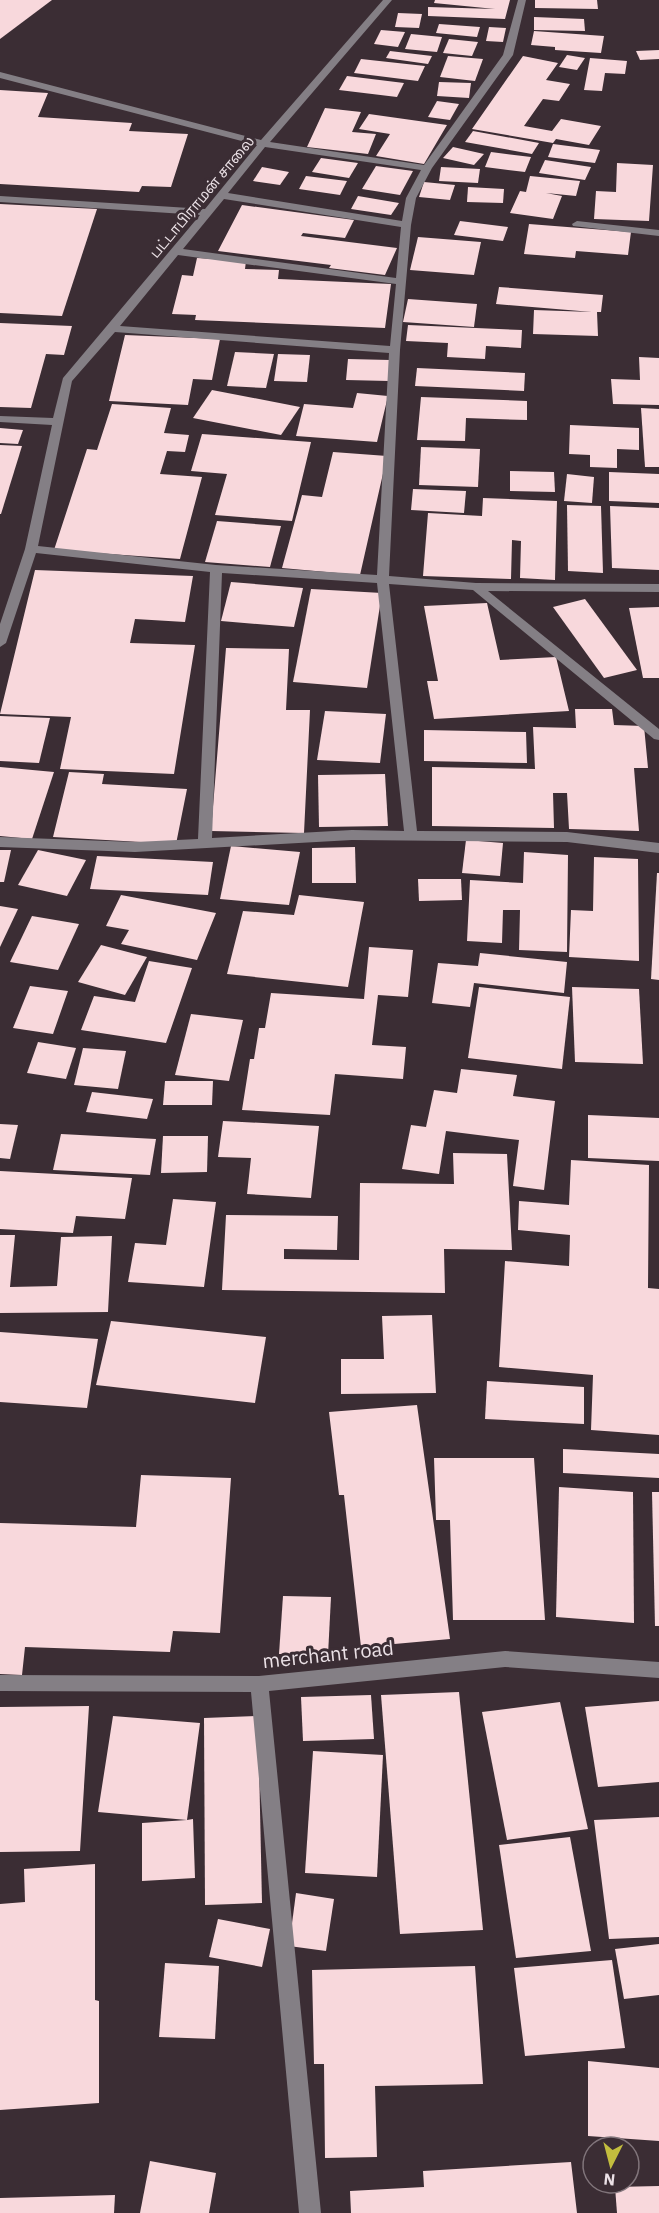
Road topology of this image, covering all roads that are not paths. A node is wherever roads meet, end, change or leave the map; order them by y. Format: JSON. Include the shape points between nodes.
{"nodes":[{"id":1,"x":388,"y":0,"type":"edge"},
{"id":2,"x":522,"y":0,"type":"edge"},
{"id":3,"x":0,"y":75,"type":"edge"},
{"id":4,"x":262,"y":144,"type":"junction"},
{"id":5,"x":427,"y":168,"type":"junction"},
{"id":6,"x":220,"y":195,"type":"junction"},
{"id":7,"x":0,"y":199,"type":"edge"},
{"id":8,"x":206,"y":212,"type":"junction"},
{"id":9,"x":577,"y":224,"type":"dead end"},
{"id":10,"x":406,"y":225,"type":"junction"},
{"id":11,"x":659,"y":233,"type":"edge"},
{"id":12,"x":174,"y":251,"type":"junction"},
{"id":13,"x":402,"y":282,"type":"junction"},
{"id":14,"x":112,"y":329,"type":"junction"},
{"id":15,"x":395,"y":350,"type":"junction"},
{"id":16,"x":0,"y":419,"type":"edge"},
{"id":17,"x":56,"y":422,"type":"junction"},
{"id":18,"x":31,"y":549,"type":"junction"},
{"id":19,"x":216,"y":570,"type":"junction"},
{"id":20,"x":383,"y":580,"type":"junction"},
{"id":21,"x":476,"y":587,"type":"junction"},
{"id":22,"x":659,"y":588,"type":"edge"},
{"id":23,"x":0,"y":643,"type":"edge"},
{"id":24,"x":659,"y":736,"type":"edge"},
{"id":25,"x":411,"y":836,"type":"junction"},
{"id":26,"x":0,"y":842,"type":"edge"},
{"id":27,"x":205,"y":843,"type":"junction"},
{"id":28,"x":659,"y":848,"type":"edge"},
{"id":29,"x":659,"y":1670,"type":"edge"},
{"id":30,"x":0,"y":1683,"type":"edge"},
{"id":31,"x":259,"y":1684,"type":"junction"},
{"id":32,"x":310,"y":2213,"type":"edge"}],
"edges":[{"from":1,"to":4,"type":"street","name":"பட்டாபிராமன் சாலை"},
{"from":2,"to":5,"type":"street","via":[[508,55]]},
{"from":3,"to":4,"type":"street"},
{"from":4,"to":5,"type":"street"},
{"from":4,"to":6,"type":"street","name":"பட்டாபிராமன் சாலை"},
{"from":5,"to":10,"type":"street","via":[[411,198]]},
{"from":6,"to":8,"type":"street","name":"பட்டாபிராமன் சாலை"},
{"from":6,"to":10,"type":"street"},
{"from":7,"to":8,"type":"street"},
{"from":8,"to":12,"type":"street","name":"பட்டாபிராமன் சாலை"},
{"from":9,"to":11,"type":"street"},
{"from":10,"to":13,"type":"street"},
{"from":12,"to":13,"type":"street"},
{"from":12,"to":14,"type":"street","name":"பட்டாபிராமன் சாலை"},
{"from":13,"to":15,"type":"street"},
{"from":14,"to":15,"type":"street"},
{"from":14,"to":17,"type":"street","name":"பட்டாபிராமன் சாலை","via":[[67,380]]},
{"from":15,"to":20,"type":"street"},
{"from":16,"to":17,"type":"street"},
{"from":17,"to":18,"type":"street","name":"பட்டாபிராமன் சாலை"},
{"from":18,"to":19,"type":"street"},
{"from":18,"to":23,"type":"street","name":"பட்டாபிராமன் சாலை"},
{"from":19,"to":20,"type":"street"},
{"from":19,"to":27,"type":"street"},
{"from":20,"to":21,"type":"street"},
{"from":20,"to":25,"type":"street"},
{"from":21,"to":22,"type":"street"},
{"from":21,"to":24,"type":"street"},
{"from":25,"to":27,"type":"street","via":[[352,835]]},
{"from":25,"to":28,"type":"street","via":[[567,837]]},
{"from":26,"to":27,"type":"street","via":[[135,847]]},
{"from":29,"to":31,"type":"street","name":"merchant road","via":[[505,1659]]},
{"from":30,"to":31,"type":"street","name":"merchant road"},
{"from":31,"to":32,"type":"street"}]}
